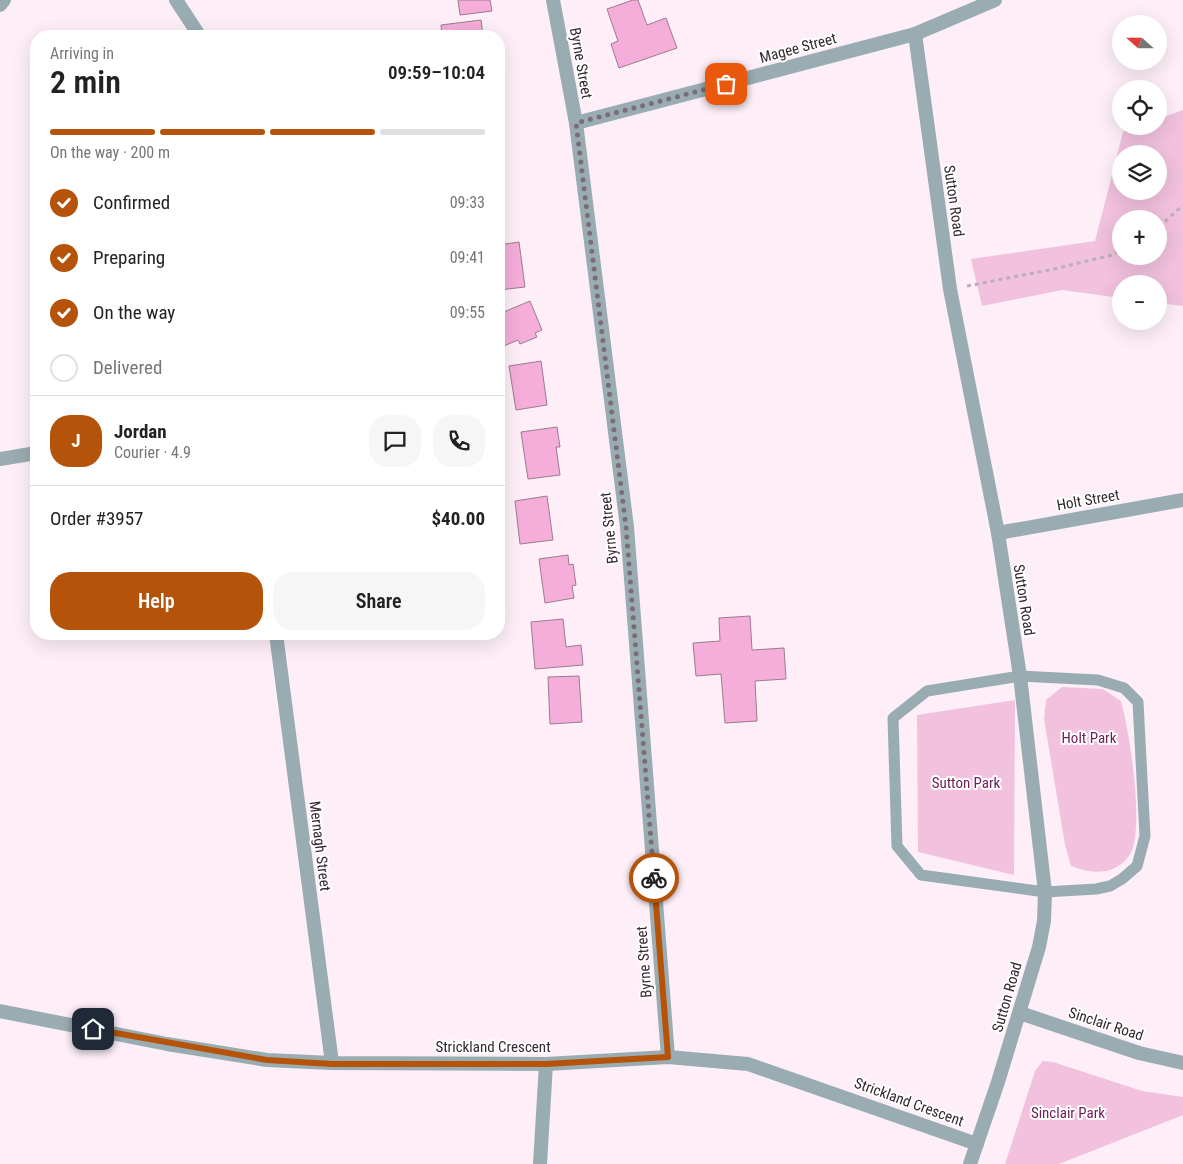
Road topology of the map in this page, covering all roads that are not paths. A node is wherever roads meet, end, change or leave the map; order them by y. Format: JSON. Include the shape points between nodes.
{"nodes":[{"id":1,"x":4,"y":0,"type":"edge"},
{"id":2,"x":176,"y":0,"type":"edge"},
{"id":3,"x":553,"y":0,"type":"edge"},
{"id":4,"x":995,"y":0,"type":"edge"},
{"id":5,"x":0,"y":4,"type":"edge"},
{"id":6,"x":196,"y":30,"type":"edge"},
{"id":7,"x":914,"y":34,"type":"junction"},
{"id":8,"x":576,"y":123,"type":"junction"},
{"id":9,"x":30,"y":454,"type":"edge"},
{"id":10,"x":0,"y":459,"type":"edge"},
{"id":11,"x":1183,"y":500,"type":"edge"},
{"id":12,"x":998,"y":533,"type":"junction"},
{"id":13,"x":277,"y":640,"type":"edge"},
{"id":14,"x":1020,"y":676,"type":"junction"},
{"id":15,"x":1045,"y":892,"type":"junction"},
{"id":16,"x":0,"y":1011,"type":"edge"},
{"id":17,"x":1020,"y":1013,"type":"junction"},
{"id":18,"x":668,"y":1057,"type":"junction"},
{"id":19,"x":1183,"y":1063,"type":"edge"},
{"id":20,"x":332,"y":1064,"type":"junction"},
{"id":21,"x":546,"y":1064,"type":"junction"},
{"id":22,"x":977,"y":1144,"type":"junction"},
{"id":23,"x":540,"y":1164,"type":"edge"},
{"id":24,"x":970,"y":1164,"type":"edge"}],
"edges":[{"from":1,"to":5,"type":"street"},
{"from":2,"to":6,"type":"street"},
{"from":3,"to":8,"type":"street","name":"Byrne Street"},
{"from":4,"to":7,"type":"street","name":"Magee Street"},
{"from":7,"to":8,"type":"street","name":"Magee Street"},
{"from":7,"to":12,"type":"street","name":"Sutton Road","via":[[950,289]]},
{"from":8,"to":18,"type":"street","name":"Byrne Street","via":[[626,527]]},
{"from":9,"to":10,"type":"street"},
{"from":11,"to":12,"type":"street","name":"Holt Street"},
{"from":12,"to":14,"type":"street","name":"Sutton Road"},
{"from":13,"to":20,"type":"street","name":"Mernagh Street"},
{"from":14,"to":15,"type":"street","name":"Sutton Road"},
{"from":14,"to":15,"type":"lane","via":[[1098,680],[1124,688],[1138,702],[1145,836],[1137,866],[1110,886]]},
{"from":14,"to":15,"type":"lane","via":[[927,691],[894,718],[897,846],[922,876]]},
{"from":15,"to":17,"type":"street","name":"Sutton Road","via":[[1044,922]]},
{"from":16,"to":20,"type":"street","name":"Strickland Crescent","via":[[267,1060]]},
{"from":17,"to":19,"type":"street","name":"Sinclair Road","via":[[1139,1053]]},
{"from":17,"to":22,"type":"street","name":"Sutton Road"},
{"from":18,"to":21,"type":"street","name":"Strickland Crescent"},
{"from":18,"to":22,"type":"street","name":"Strickland Crescent","via":[[748,1064]]},
{"from":20,"to":21,"type":"street","name":"Strickland Crescent"},
{"from":21,"to":23,"type":"street"},
{"from":22,"to":24,"type":"street","name":"Sutton Road"}]}
